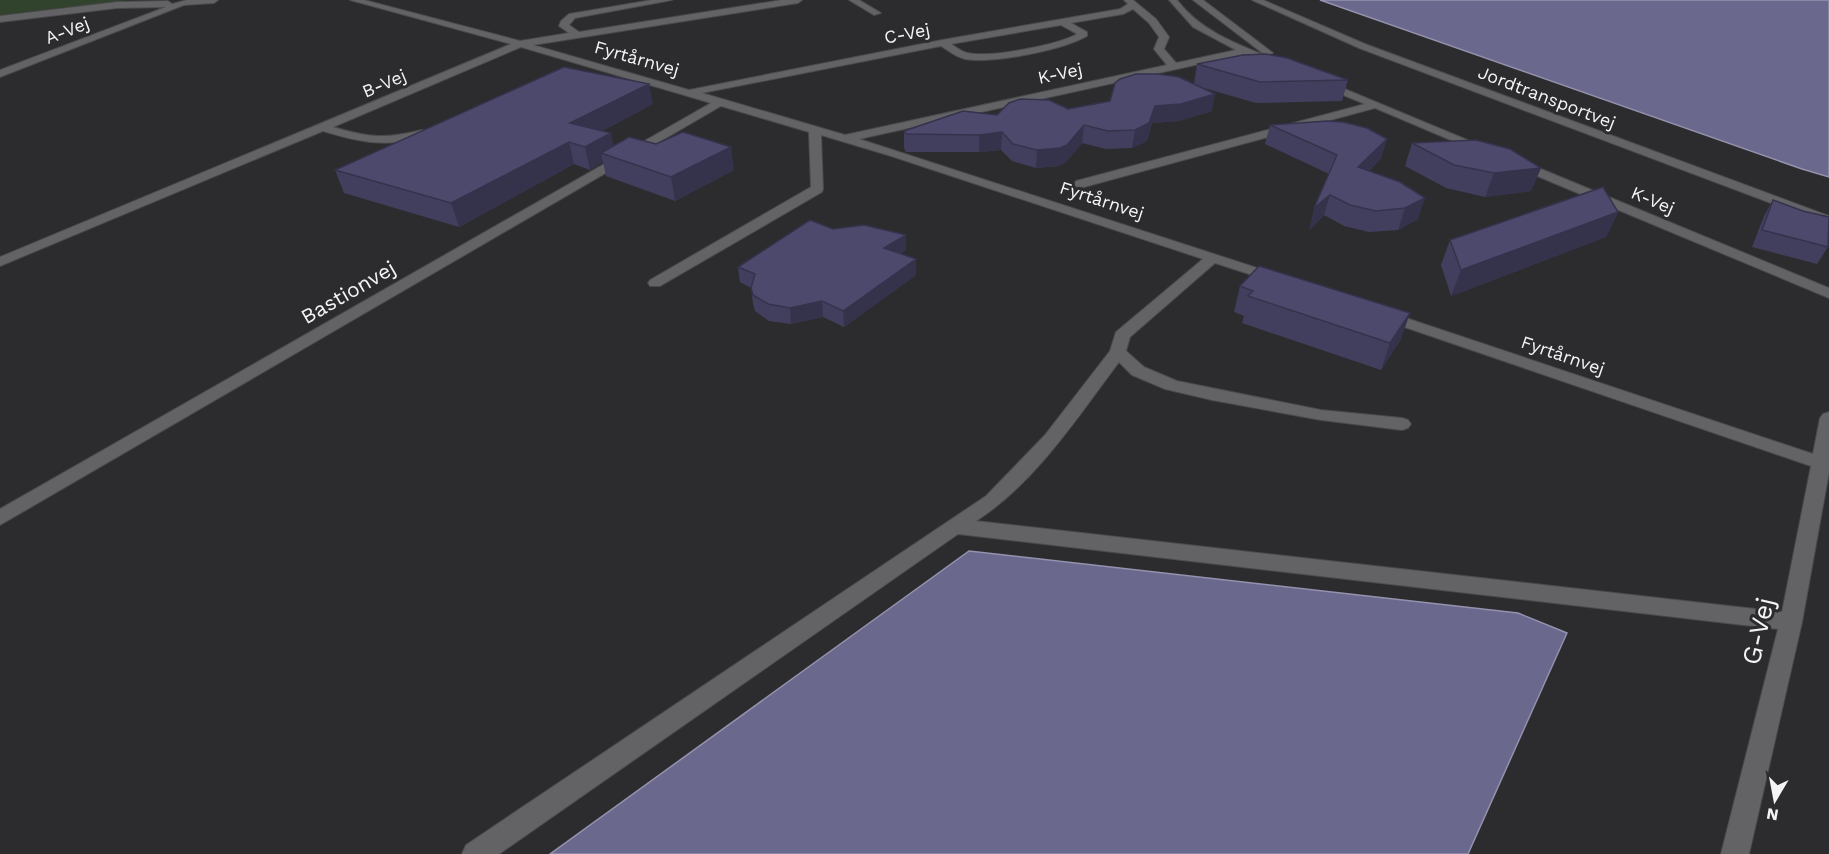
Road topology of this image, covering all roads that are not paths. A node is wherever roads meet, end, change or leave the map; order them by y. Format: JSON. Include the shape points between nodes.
{"nodes":[{"id":1,"x":214,"y":0,"type":"edge"},
{"id":2,"x":354,"y":0,"type":"edge"},
{"id":3,"x":668,"y":0,"type":"edge"},
{"id":4,"x":798,"y":0,"type":"edge"},
{"id":5,"x":853,"y":0,"type":"edge"},
{"id":6,"x":1173,"y":0,"type":"edge"},
{"id":7,"x":1197,"y":0,"type":"edge"},
{"id":8,"x":1256,"y":0,"type":"edge"},
{"id":9,"x":764,"y":2,"type":"edge"},
{"id":10,"x":1131,"y":2,"type":"edge"},
{"id":11,"x":183,"y":3,"type":"junction"},
{"id":12,"x":877,"y":13,"type":"dead end"},
{"id":13,"x":0,"y":19,"type":"edge"},
{"id":14,"x":1061,"y":21,"type":"junction"},
{"id":15,"x":577,"y":35,"type":"junction"},
{"id":16,"x":942,"y":43,"type":"junction"},
{"id":17,"x":520,"y":44,"type":"junction"},
{"id":18,"x":1246,"y":51,"type":"junction"},
{"id":19,"x":580,"y":62,"type":"junction"},
{"id":20,"x":1174,"y":67,"type":"junction"},
{"id":21,"x":560,"y":71,"type":"edge"},
{"id":22,"x":0,"y":74,"type":"edge"},
{"id":23,"x":1306,"y":76,"type":"edge"},
{"id":24,"x":686,"y":93,"type":"junction"},
{"id":25,"x":718,"y":103,"type":"junction"},
{"id":26,"x":1375,"y":105,"type":"junction"},
{"id":27,"x":322,"y":127,"type":"junction"},
{"id":28,"x":432,"y":129,"type":"edge"},
{"id":29,"x":815,"y":130,"type":"junction"},
{"id":30,"x":846,"y":138,"type":"junction"},
{"id":31,"x":1080,"y":184,"type":"dead end"},
{"id":32,"x":1829,"y":221,"type":"edge"},
{"id":33,"x":1214,"y":257,"type":"junction"},
{"id":34,"x":0,"y":262,"type":"edge"},
{"id":35,"x":655,"y":283,"type":"dead end"},
{"id":36,"x":1291,"y":284,"type":"edge"},
{"id":37,"x":1829,"y":293,"type":"edge"},
{"id":38,"x":1370,"y":310,"type":"edge"},
{"id":39,"x":1118,"y":352,"type":"junction"},
{"id":40,"x":1829,"y":418,"type":"edge"},
{"id":41,"x":1402,"y":424,"type":"dead end"},
{"id":42,"x":1825,"y":465,"type":"edge"},
{"id":43,"x":0,"y":518,"type":"edge"},
{"id":44,"x":954,"y":526,"type":"junction"},
{"id":45,"x":1791,"y":622,"type":"junction"},
{"id":46,"x":476,"y":854,"type":"edge"},
{"id":47,"x":1735,"y":854,"type":"edge"}],
"edges":[{"from":1,"to":11,"type":"lane","name":"A-Vej"},
{"from":2,"to":17,"type":"lane","name":"Fyrtårnvej"},
{"from":3,"to":15,"type":"lane","via":[[572,16],[564,26]]},
{"from":4,"to":9,"type":"lane","name":"B-Vej"},
{"from":5,"to":12,"type":"lane"},
{"from":6,"to":18,"type":"lane","via":[[1182,14],[1202,30]]},
{"from":7,"to":18,"type":"lane","via":[[1288,67]]},
{"from":8,"to":32,"type":"lane","name":"Jordtransportvej","via":[[1362,46]]},
{"from":9,"to":15,"type":"lane","name":"B-Vej"},
{"from":10,"to":14,"type":"lane","name":"C-Vej","via":[[1123,10]]},
{"from":10,"to":20,"type":"lane","via":[[1148,14],[1162,33],[1160,49]]},
{"from":11,"to":13,"type":"lane","via":[[117,5]]},
{"from":11,"to":22,"type":"lane","name":"A-Vej"},
{"from":14,"to":16,"type":"lane","name":"C-Vej"},
{"from":14,"to":16,"type":"lane","via":[[1084,34],[1066,43],[980,57],[965,55]]},
{"from":15,"to":17,"type":"lane","name":"B-Vej"},
{"from":16,"to":24,"type":"lane","name":"C-Vej"},
{"from":17,"to":19,"type":"lane","name":"Fyrtårnvej"},
{"from":17,"to":27,"type":"lane","name":"B-Vej"},
{"from":18,"to":20,"type":"lane","name":"K-Vej"},
{"from":19,"to":21,"type":"lane"},
{"from":19,"to":24,"type":"lane","name":"Fyrtårnvej"},
{"from":20,"to":30,"type":"lane","name":"K-Vej"},
{"from":23,"to":26,"type":"lane","name":"K-Vej"},
{"from":24,"to":25,"type":"lane","name":"Fyrtårnvej"},
{"from":25,"to":29,"type":"lane","name":"Fyrtårnvej"},
{"from":25,"to":43,"type":"lane","name":"Bastionvej"},
{"from":26,"to":31,"type":"lane"},
{"from":26,"to":37,"type":"lane","name":"K-Vej"},
{"from":27,"to":28,"type":"lane","via":[[374,141],[395,142]]},
{"from":27,"to":34,"type":"lane","name":"B-Vej"},
{"from":29,"to":30,"type":"lane","name":"Fyrtårnvej"},
{"from":29,"to":35,"type":"lane","via":[[817,189]]},
{"from":30,"to":33,"type":"lane","name":"Fyrtårnvej"},
{"from":33,"to":36,"type":"lane","name":"Fyrtårnvej"},
{"from":33,"to":39,"type":"lane","via":[[1122,335]]},
{"from":38,"to":42,"type":"lane","name":"Fyrtårnvej"},
{"from":39,"to":41,"type":"lane","via":[[1138,371],[1171,385],[1321,415]]},
{"from":39,"to":44,"type":"lane","via":[[1051,439],[993,501]]},
{"from":40,"to":42,"type":"lane","name":"G-Vej"},
{"from":42,"to":45,"type":"lane","name":"G-Vej"},
{"from":44,"to":45,"type":"lane"},
{"from":44,"to":46,"type":"lane"},
{"from":45,"to":47,"type":"lane","name":"G-Vej"}]}
